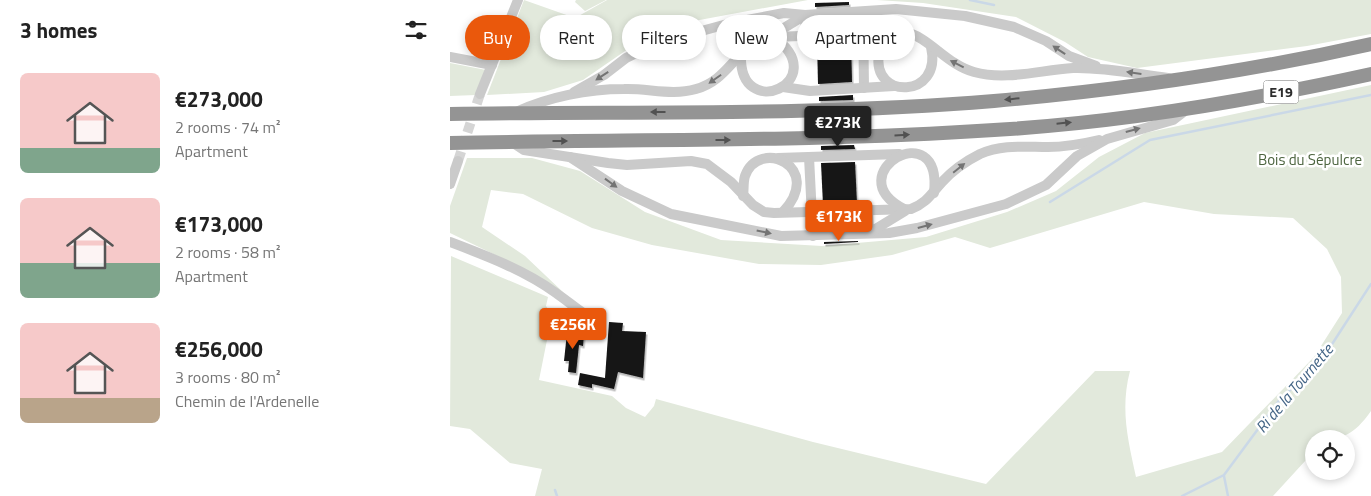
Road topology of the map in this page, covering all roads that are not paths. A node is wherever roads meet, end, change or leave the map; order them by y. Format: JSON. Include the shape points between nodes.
{"nodes":[{"id":1,"x":518,"y":0,"type":"edge"},
{"id":2,"x":863,"y":12,"type":"joint"},
{"id":3,"x":805,"y":15,"type":"joint"},
{"id":4,"x":915,"y":35,"type":"edge"},
{"id":5,"x":1371,"y":44,"type":"edge"},
{"id":6,"x":787,"y":47,"type":"edge"},
{"id":7,"x":930,"y":47,"type":"junction"},
{"id":8,"x":450,"y":57,"type":"edge"},
{"id":9,"x":736,"y":60,"type":"edge"},
{"id":10,"x":742,"y":60,"type":"edge"},
{"id":11,"x":863,"y":60,"type":"edge"},
{"id":12,"x":878,"y":60,"type":"edge"},
{"id":13,"x":492,"y":65,"type":"junction"},
{"id":14,"x":1104,"y":69,"type":"junction"},
{"id":15,"x":1371,"y":74,"type":"edge"},
{"id":16,"x":1182,"y":80,"type":"junction"},
{"id":17,"x":894,"y":86,"type":"junction"},
{"id":18,"x":783,"y":88,"type":"junction"},
{"id":19,"x":864,"y":88,"type":"junction"},
{"id":20,"x":480,"y":94,"type":"tunnel mouth"},
{"id":21,"x":569,"y":95,"type":"junction"},
{"id":22,"x":1191,"y":107,"type":"junction"},
{"id":23,"x":515,"y":113,"type":"junction"},
{"id":24,"x":450,"y":114,"type":"edge"},
{"id":25,"x":1107,"y":139,"type":"junction"},
{"id":26,"x":511,"y":141,"type":"junction"},
{"id":27,"x":450,"y":142,"type":"edge"},
{"id":28,"x":900,"y":154,"type":"junction"},
{"id":29,"x":809,"y":157,"type":"junction"},
{"id":30,"x":570,"y":158,"type":"junction"},
{"id":31,"x":776,"y":158,"type":"junction"},
{"id":32,"x":458,"y":161,"type":"tunnel mouth"},
{"id":33,"x":450,"y":184,"type":"edge"},
{"id":34,"x":934,"y":194,"type":"junction"},
{"id":35,"x":743,"y":196,"type":"junction"},
{"id":36,"x":908,"y":209,"type":"junction"},
{"id":37,"x":868,"y":210,"type":"junction"},
{"id":38,"x":811,"y":211,"type":"junction"},
{"id":39,"x":783,"y":212,"type":"junction"},
{"id":40,"x":869,"y":233,"type":"junction"},
{"id":41,"x":813,"y":236,"type":"junction"},
{"id":42,"x":450,"y":242,"type":"edge"},
{"id":43,"x":594,"y":320,"type":"dead end"}],
"edges":[{"from":1,"to":13,"type":"street"},
{"from":2,"to":3,"type":"street"},
{"from":14,"to":2,"type":"street","one_way":true,"via":[[1069,56],[1046,41],[1014,27],[964,16],[896,9]]},
{"from":3,"to":21,"type":"street","one_way":true,"via":[[784,13],[766,16],[657,43],[626,58]]},
{"from":4,"to":7,"type":"street"},
{"from":5,"to":16,"type":"highway","number":"E19"},
{"from":6,"to":18,"type":"street","via":[[794,63],[792,75]]},
{"from":14,"to":7,"type":"street","one_way":true,"via":[[1073,68],[998,76],[973,72]]},
{"from":7,"to":17,"type":"street","via":[[933,58],[926,79],[906,88]]},
{"from":8,"to":13,"type":"street"},
{"from":9,"to":21,"type":"street","one_way":true,"via":[[714,81],[681,93],[624,88]]},
{"from":10,"to":18,"type":"street","via":[[741,69],[749,85],[756,90],[768,92]]},
{"from":11,"to":19,"type":"street"},
{"from":12,"to":17,"type":"street","via":[[881,72]]},
{"from":13,"to":20,"type":"street"},
{"from":16,"to":14,"type":"street","one_way":true},
{"from":15,"to":22,"type":"highway","number":"E19"},
{"from":16,"to":23,"type":"highway","number":"E19","one_way":true,"via":[[993,101],[806,110]]},
{"from":17,"to":19,"type":"street"},
{"from":18,"to":19,"type":"street","via":[[810,91]]},
{"from":21,"to":23,"type":"street","via":[[538,102]]},
{"from":25,"to":22,"type":"street","one_way":true,"via":[[1173,120]]},
{"from":26,"to":22,"type":"highway","number":"E19","one_way":true,"via":[[806,140],[987,131]]},
{"from":23,"to":24,"type":"highway","number":"E19"},
{"from":34,"to":25,"type":"street","one_way":true,"via":[[942,182],[962,165],[989,151]]},
{"from":40,"to":25,"type":"street","one_way":true,"via":[[917,228],[1006,204],[1046,184],[1077,156]]},
{"from":26,"to":27,"type":"highway","number":"E19"},
{"from":26,"to":30,"type":"street","via":[[524,150]]},
{"from":28,"to":29,"type":"street"},
{"from":28,"to":34,"type":"street","via":[[920,155],[930,163],[934,172]]},
{"from":28,"to":36,"type":"street","via":[[885,168],[883,182],[889,200]]},
{"from":29,"to":31,"type":"street"},
{"from":29,"to":38,"type":"street"},
{"from":30,"to":35,"type":"street","via":[[627,165],[707,164]]},
{"from":30,"to":41,"type":"street","one_way":true,"via":[[622,191],[671,214],[781,236]]},
{"from":31,"to":35,"type":"street","via":[[766,158],[751,167],[745,176]]},
{"from":31,"to":39,"type":"street","via":[[794,169],[798,185],[797,194]]},
{"from":32,"to":33,"type":"street"},
{"from":34,"to":36,"type":"street","via":[[920,205]]},
{"from":35,"to":39,"type":"street","via":[[764,212]]},
{"from":36,"to":37,"type":"street"},
{"from":36,"to":40,"type":"street"},
{"from":37,"to":38,"type":"street"},
{"from":37,"to":40,"type":"street"},
{"from":38,"to":39,"type":"street"},
{"from":38,"to":41,"type":"street"},
{"from":40,"to":41,"type":"street"},
{"from":42,"to":43,"type":"street","via":[[511,266]]}]}
